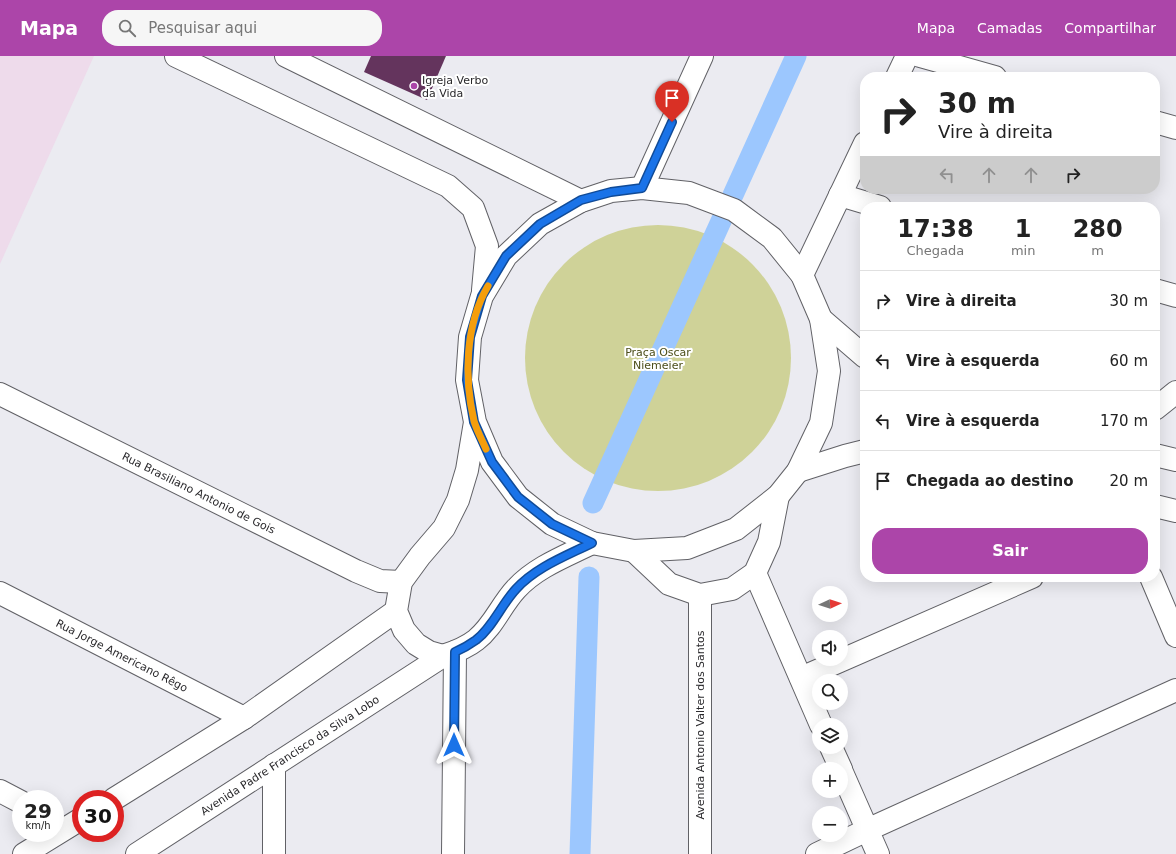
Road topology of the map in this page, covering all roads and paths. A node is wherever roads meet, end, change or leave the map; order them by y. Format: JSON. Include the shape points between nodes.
{"nodes":[{"id":1,"x":176,"y":56,"type":"edge"},
{"id":2,"x":286,"y":56,"type":"edge"},
{"id":3,"x":702,"y":56,"type":"edge"},
{"id":4,"x":907,"y":56,"type":"edge"},
{"id":5,"x":920,"y":56,"type":"edge"},
{"id":6,"x":899,"y":72,"type":"edge"},
{"id":7,"x":977,"y":72,"type":"edge"},
{"id":8,"x":1160,"y":123,"type":"edge"},
{"id":9,"x":1176,"y":128,"type":"edge"},
{"id":10,"x":860,"y":153,"type":"edge"},
{"id":11,"x":642,"y":188,"type":"junction"},
{"id":12,"x":840,"y":195,"type":"junction"},
{"id":13,"x":581,"y":200,"type":"junction"},
{"id":14,"x":863,"y":202,"type":"edge"},
{"id":15,"x":802,"y":275,"type":"junction"},
{"id":16,"x":1160,"y":291,"type":"edge"},
{"id":17,"x":482,"y":296,"type":"junction"},
{"id":18,"x":1176,"y":296,"type":"edge"},
{"id":19,"x":821,"y":319,"type":"junction"},
{"id":20,"x":860,"y":353,"type":"edge"},
{"id":21,"x":1176,"y":392,"type":"edge"},
{"id":22,"x":0,"y":394,"type":"edge"},
{"id":23,"x":1160,"y":404,"type":"edge"},
{"id":24,"x":474,"y":422,"type":"junction"},
{"id":25,"x":860,"y":452,"type":"edge"},
{"id":26,"x":1160,"y":456,"type":"edge"},
{"id":27,"x":1176,"y":460,"type":"edge"},
{"id":28,"x":798,"y":471,"type":"junction"},
{"id":29,"x":778,"y":496,"type":"junction"},
{"id":30,"x":1160,"y":507,"type":"edge"},
{"id":31,"x":1176,"y":511,"type":"edge"},
{"id":32,"x":592,"y":543,"type":"junction"},
{"id":33,"x":634,"y":551,"type":"junction"},
{"id":34,"x":755,"y":573,"type":"junction"},
{"id":35,"x":400,"y":582,"type":"junction"},
{"id":36,"x":1021,"y":582,"type":"edge"},
{"id":37,"x":1153,"y":582,"type":"edge"},
{"id":38,"x":0,"y":593,"type":"edge"},
{"id":39,"x":700,"y":595,"type":"junction"},
{"id":40,"x":396,"y":611,"type":"junction"},
{"id":41,"x":1176,"y":636,"type":"edge"},
{"id":42,"x":449,"y":654,"type":"junction"},
{"id":43,"x":801,"y":678,"type":"junction"},
{"id":44,"x":1176,"y":690,"type":"edge"},
{"id":45,"x":244,"y":718,"type":"junction"},
{"id":46,"x":818,"y":718,"type":"edge"},
{"id":47,"x":274,"y":765,"type":"junction"},
{"id":48,"x":848,"y":786,"type":"edge"},
{"id":49,"x":0,"y":791,"type":"edge"},
{"id":50,"x":124,"y":793,"type":"edge"},
{"id":51,"x":12,"y":797,"type":"edge"},
{"id":52,"x":68,"y":822,"type":"edge"},
{"id":53,"x":867,"y":830,"type":"junction"},
{"id":54,"x":24,"y":854,"type":"edge"},
{"id":55,"x":137,"y":854,"type":"edge"},
{"id":56,"x":274,"y":854,"type":"edge"},
{"id":57,"x":453,"y":854,"type":"edge"},
{"id":58,"x":700,"y":854,"type":"edge"},
{"id":59,"x":817,"y":854,"type":"edge"},
{"id":60,"x":878,"y":854,"type":"edge"}],
"edges":[{"from":1,"to":17,"type":"street","via":[[448,186],[473,208],[487,246]]},
{"from":2,"to":13,"type":"street"},
{"from":3,"to":11,"type":"street"},
{"from":4,"to":6,"type":"street"},
{"from":5,"to":7,"type":"street"},
{"from":8,"to":9,"type":"street"},
{"from":10,"to":12,"type":"street"},
{"from":11,"to":13,"type":"street","via":[[611,192]]},
{"from":11,"to":15,"type":"street","via":[[689,193],[734,210],[772,238]]},
{"from":12,"to":14,"type":"street"},
{"from":12,"to":15,"type":"street"},
{"from":13,"to":17,"type":"street","via":[[540,224],[506,256]]},
{"from":15,"to":19,"type":"street"},
{"from":16,"to":18,"type":"street"},
{"from":17,"to":24,"type":"street","via":[[470,337],[467,380]]},
{"from":19,"to":20,"type":"street"},
{"from":19,"to":28,"type":"street","via":[[829,371],[820,423]]},
{"from":21,"to":23,"type":"street"},
{"from":22,"to":35,"type":"street","name":"Rua Brasiliano Antonio de Gois","via":[[356,571],[380,581]]},
{"from":24,"to":32,"type":"street","via":[[492,462],[518,497],[552,524]]},
{"from":24,"to":35,"type":"street","via":[[467,470],[458,500],[444,528]]},
{"from":25,"to":28,"type":"street"},
{"from":26,"to":27,"type":"street"},
{"from":28,"to":29,"type":"street"},
{"from":29,"to":33,"type":"street","via":[[736,529],[687,548]]},
{"from":29,"to":34,"type":"street","via":[[769,542]]},
{"from":30,"to":31,"type":"street"},
{"from":32,"to":33,"type":"street"},
{"from":32,"to":42,"type":"street","name":"Avenida Padre Francisco da Silva Lobo","via":[[534,572],[516,589],[478,639]]},
{"from":33,"to":39,"type":"street","via":[[669,584]]},
{"from":34,"to":39,"type":"street","via":[[732,589]]},
{"from":34,"to":43,"type":"street"},
{"from":35,"to":40,"type":"street"},
{"from":36,"to":43,"type":"street"},
{"from":37,"to":41,"type":"street"},
{"from":38,"to":45,"type":"street","name":"Rua Jorge Americano Rêgo"},
{"from":39,"to":58,"type":"street","name":"Avenida Antonio Valter dos Santos"},
{"from":40,"to":42,"type":"street","via":[[404,630],[416,644],[429,652]]},
{"from":40,"to":45,"type":"street"},
{"from":42,"to":47,"type":"street","name":"Avenida Padre Francisco da Silva Lobo"},
{"from":42,"to":57,"type":"street"},
{"from":43,"to":46,"type":"street"},
{"from":44,"to":53,"type":"street"},
{"from":45,"to":50,"type":"street"},
{"from":47,"to":55,"type":"street","name":"Avenida Padre Francisco da Silva Lobo"},
{"from":47,"to":56,"type":"street"},
{"from":48,"to":53,"type":"street"},
{"from":49,"to":51,"type":"street"},
{"from":52,"to":54,"type":"street"},
{"from":53,"to":59,"type":"street"},
{"from":53,"to":60,"type":"street"}]}
